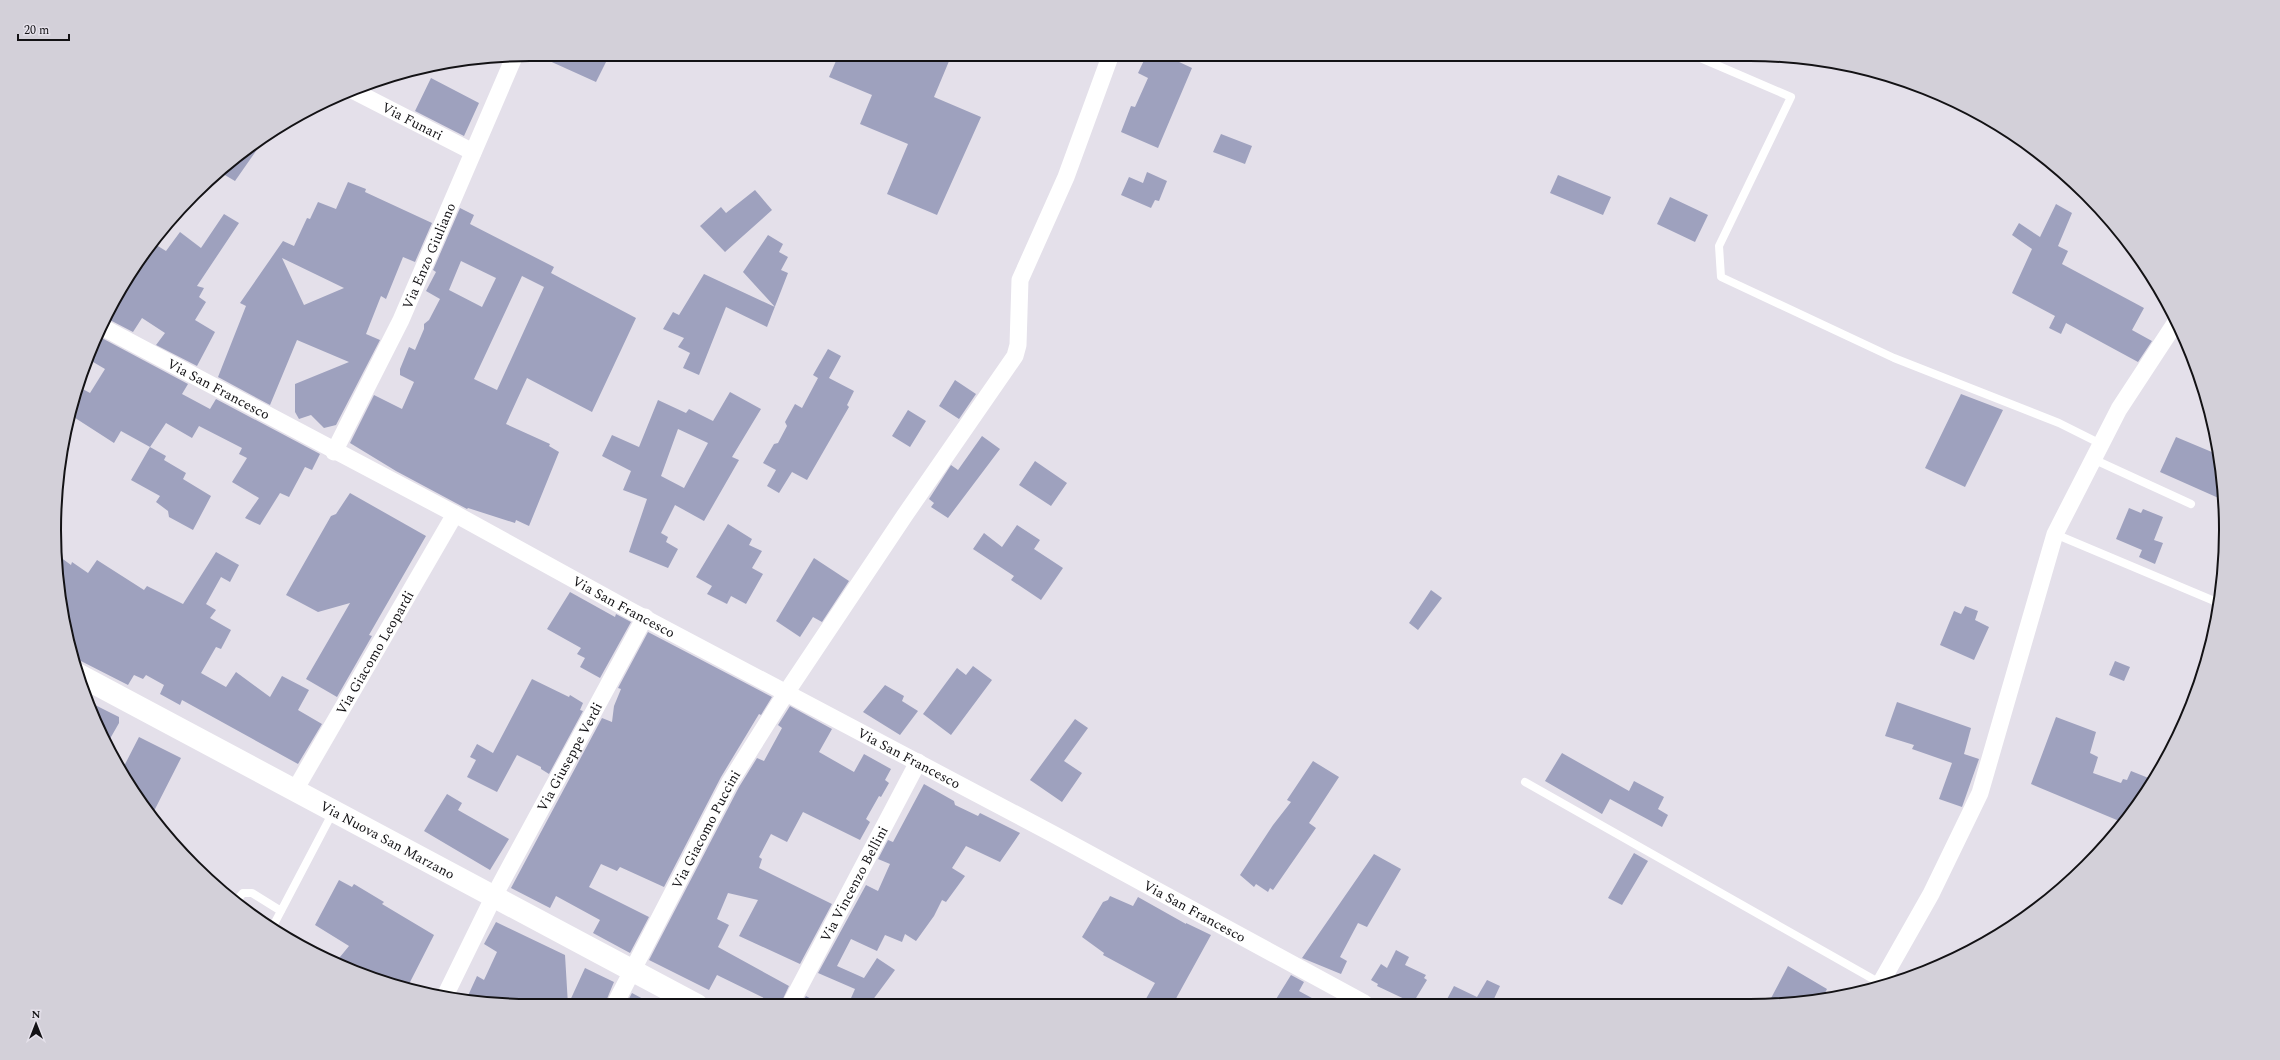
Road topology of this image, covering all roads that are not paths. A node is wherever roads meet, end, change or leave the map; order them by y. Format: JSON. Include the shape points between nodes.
{"nodes":[{"id":1,"x":1109,"y":61,"type":"edge"},
{"id":2,"x":1707,"y":61,"type":"edge"},
{"id":3,"x":513,"y":62,"type":"edge"},
{"id":4,"x":359,"y":94,"type":"edge"},
{"id":5,"x":473,"y":152,"type":"junction"},
{"id":6,"x":2173,"y":327,"type":"edge"},
{"id":7,"x":106,"y":329,"type":"edge"},
{"id":8,"x":2102,"y":444,"type":"junction"},
{"id":9,"x":334,"y":452,"type":"junction"},
{"id":10,"x":2094,"y":459,"type":"junction"},
{"id":11,"x":2191,"y":504,"type":"dead end"},
{"id":12,"x":455,"y":514,"type":"junction"},
{"id":13,"x":2055,"y":534,"type":"junction"},
{"id":14,"x":2213,"y":601,"type":"edge"},
{"id":15,"x":645,"y":617,"type":"junction"},
{"id":16,"x":85,"y":678,"type":"edge"},
{"id":17,"x":786,"y":693,"type":"junction"},
{"id":18,"x":918,"y":762,"type":"junction"},
{"id":19,"x":1525,"y":782,"type":"dead end"},
{"id":20,"x":295,"y":790,"type":"junction"},
{"id":21,"x":334,"y":811,"type":"junction"},
{"id":22,"x":494,"y":896,"type":"junction"},
{"id":23,"x":239,"y":898,"type":"edge"},
{"id":24,"x":281,"y":911,"type":"junction"},
{"id":25,"x":274,"y":923,"type":"edge"},
{"id":26,"x":632,"y":970,"type":"junction"},
{"id":27,"x":1882,"y":980,"type":"edge"},
{"id":28,"x":1877,"y":981,"type":"edge"},
{"id":29,"x":447,"y":991,"type":"edge"},
{"id":30,"x":618,"y":999,"type":"edge"},
{"id":31,"x":684,"y":999,"type":"edge"},
{"id":32,"x":793,"y":999,"type":"edge"},
{"id":33,"x":1357,"y":999,"type":"edge"}],
"edges":[{"from":1,"to":17,"type":"street","name":"Via Giacomo Puccini","via":[[1066,177],[1020,280],[1018,345],[1015,356]]},
{"from":2,"to":8,"type":"lane","via":[[1791,97],[1719,246],[1721,277],[1894,358],[2059,423]]},
{"from":3,"to":5,"type":"street","name":"Via Enzo Giuliano"},
{"from":4,"to":5,"type":"street","name":"Via Funari"},
{"from":5,"to":9,"type":"street","name":"Via Enzo Giuliano","via":[[401,320]]},
{"from":6,"to":8,"type":"street","via":[[2119,410]]},
{"from":7,"to":9,"type":"street","name":"Via San Francesco"},
{"from":8,"to":10,"type":"street"},
{"from":9,"to":12,"type":"street","name":"Via San Francesco"},
{"from":10,"to":11,"type":"lane"},
{"from":10,"to":13,"type":"street"},
{"from":12,"to":15,"type":"street","name":"Via San Francesco"},
{"from":12,"to":20,"type":"street","name":"Via Giacomo Leopardi"},
{"from":13,"to":14,"type":"lane"},
{"from":13,"to":27,"type":"street","via":[[1980,793],[1931,894]]},
{"from":15,"to":17,"type":"street","name":"Via San Francesco"},
{"from":15,"to":22,"type":"street","name":"Via Giuseppe Verdi"},
{"from":16,"to":20,"type":"main road","name":"Via Nuova San Marzano"},
{"from":17,"to":18,"type":"street","name":"Via San Francesco"},
{"from":17,"to":26,"type":"street","name":"Via Giacomo Puccini","via":[[730,782]]},
{"from":18,"to":32,"type":"street","name":"Via Vincenzo Bellini"},
{"from":18,"to":33,"type":"street","name":"Via San Francesco"},
{"from":19,"to":28,"type":"lane"},
{"from":20,"to":21,"type":"main road","name":"Via Nuova San Marzano"},
{"from":21,"to":22,"type":"main road","name":"Via Nuova San Marzano"},
{"from":21,"to":24,"type":"lane"},
{"from":22,"to":26,"type":"main road","name":"Via Nuova San Marzano"},
{"from":22,"to":29,"type":"street","name":"Via Giuseppe Verdi"},
{"from":23,"to":24,"type":"lane","via":[[244,893],[252,893]]},
{"from":24,"to":25,"type":"lane"},
{"from":26,"to":30,"type":"street","name":"Via Giacomo Puccini"},
{"from":26,"to":31,"type":"main road","name":"Via Nuova San Marzano"}]}
